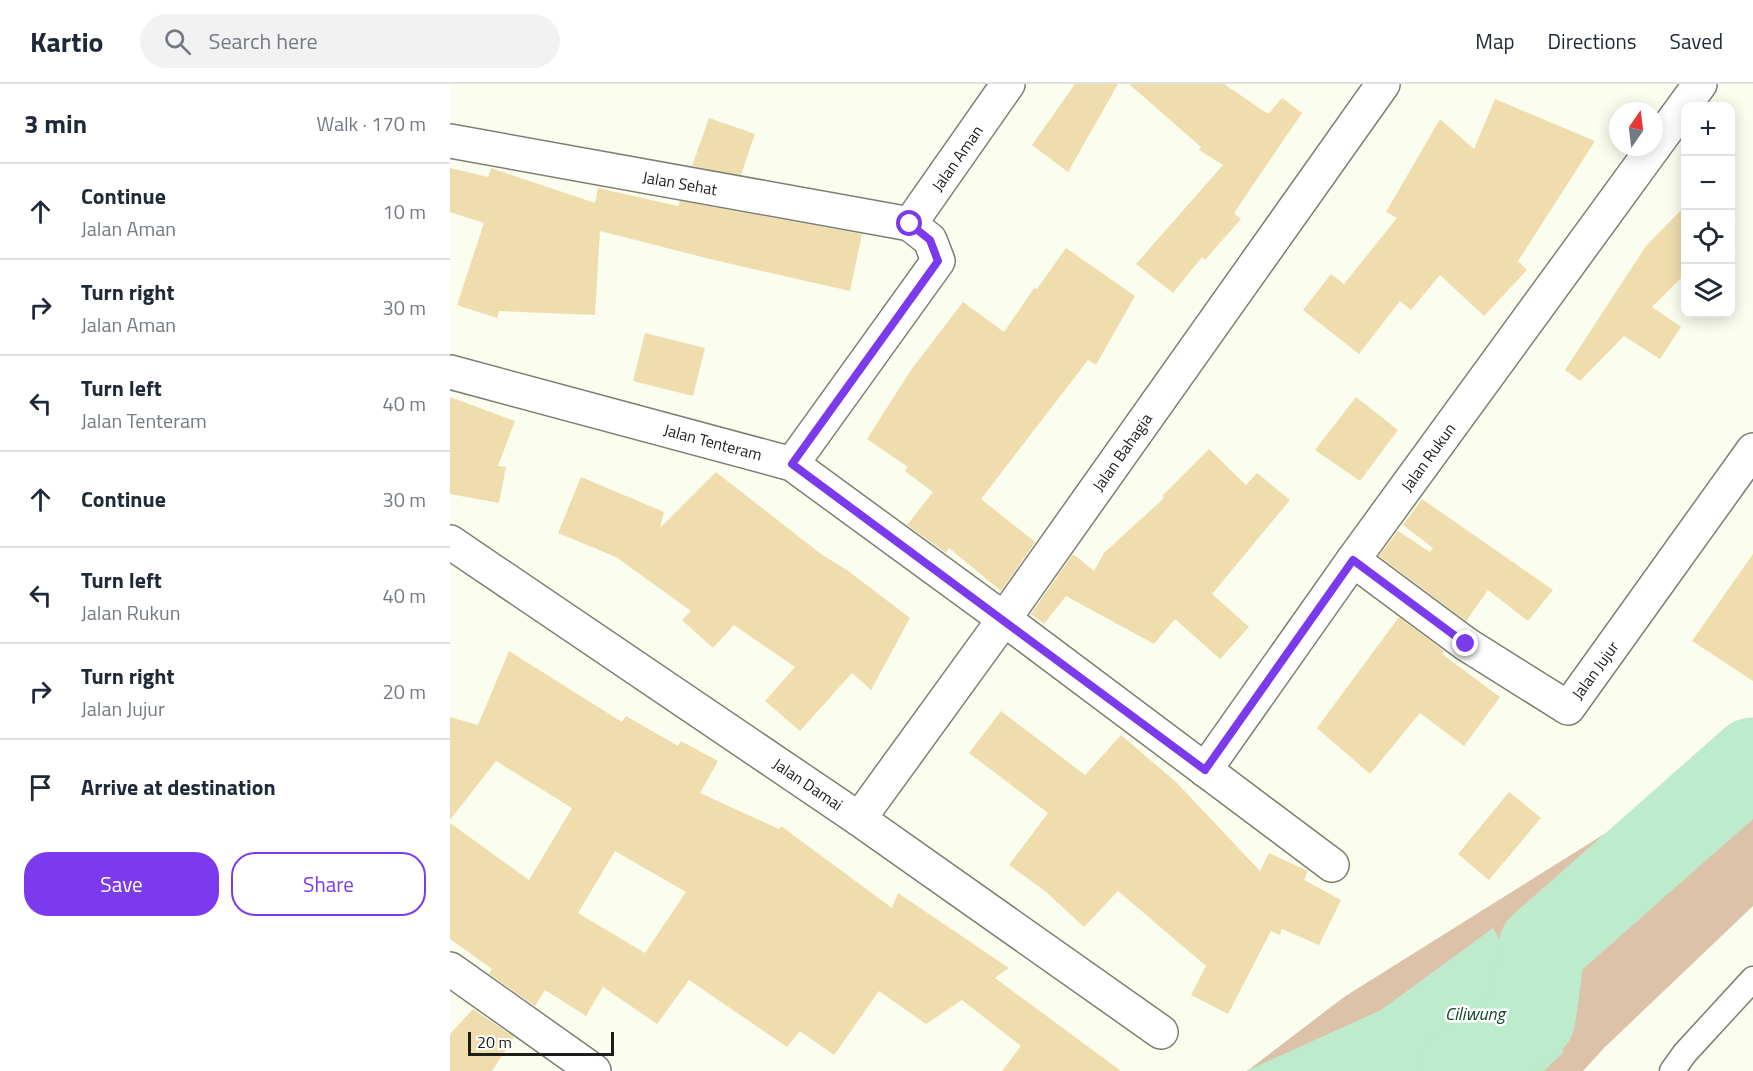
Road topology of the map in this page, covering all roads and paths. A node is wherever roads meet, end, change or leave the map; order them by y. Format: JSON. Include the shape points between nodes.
{"nodes":[{"id":1,"x":1008,"y":84,"type":"edge"},
{"id":2,"x":1383,"y":84,"type":"edge"},
{"id":3,"x":1700,"y":84,"type":"edge"},
{"id":4,"x":1663,"y":135,"type":"edge"},
{"id":5,"x":450,"y":141,"type":"edge"},
{"id":6,"x":1647,"y":156,"type":"edge"},
{"id":7,"x":910,"y":224,"type":"junction"},
{"id":8,"x":450,"y":372,"type":"edge"},
{"id":9,"x":1753,"y":450,"type":"edge"},
{"id":10,"x":792,"y":464,"type":"junction"},
{"id":11,"x":450,"y":542,"type":"edge"},
{"id":12,"x":1353,"y":560,"type":"junction"},
{"id":13,"x":1004,"y":619,"type":"junction"},
{"id":14,"x":1205,"y":770,"type":"junction"},
{"id":15,"x":859,"y":819,"type":"junction"},
{"id":16,"x":1332,"y":866,"type":"dead end"},
{"id":17,"x":450,"y":969,"type":"edge"},
{"id":18,"x":1753,"y":979,"type":"edge"},
{"id":19,"x":1161,"y":1032,"type":"dead end"},
{"id":20,"x":594,"y":1071,"type":"edge"},
{"id":21,"x":1672,"y":1071,"type":"edge"}],
"edges":[{"from":1,"to":7,"type":"street","name":"Jalan Aman"},
{"from":2,"to":13,"type":"street","name":"Jalan Bahagia"},
{"from":3,"to":4,"type":"street","name":"Jalan Rukun"},
{"from":5,"to":7,"type":"street","name":"Jalan Sehat"},
{"from":6,"to":12,"type":"street","name":"Jalan Rukun"},
{"from":7,"to":10,"type":"street","via":[[930,240],[938,261]]},
{"from":8,"to":10,"type":"street","name":"Jalan Tenteram"},
{"from":9,"to":12,"type":"street","name":"Jalan Jujur","via":[[1568,708],[1466,644]]},
{"from":10,"to":13,"type":"street","name":"Jalan Tenteram"},
{"from":11,"to":15,"type":"street","name":"Jalan Damai"},
{"from":12,"to":14,"type":"street","name":"Jalan Rukun"},
{"from":13,"to":14,"type":"street","name":"Jalan Tenteram"},
{"from":13,"to":15,"type":"street","name":"Jalan Bahagia"},
{"from":14,"to":16,"type":"street","name":"Jalan Tenteram"},
{"from":15,"to":19,"type":"street","name":"Jalan Damai"},
{"from":17,"to":20,"type":"street"},
{"from":18,"to":21,"type":"lane"}]}
